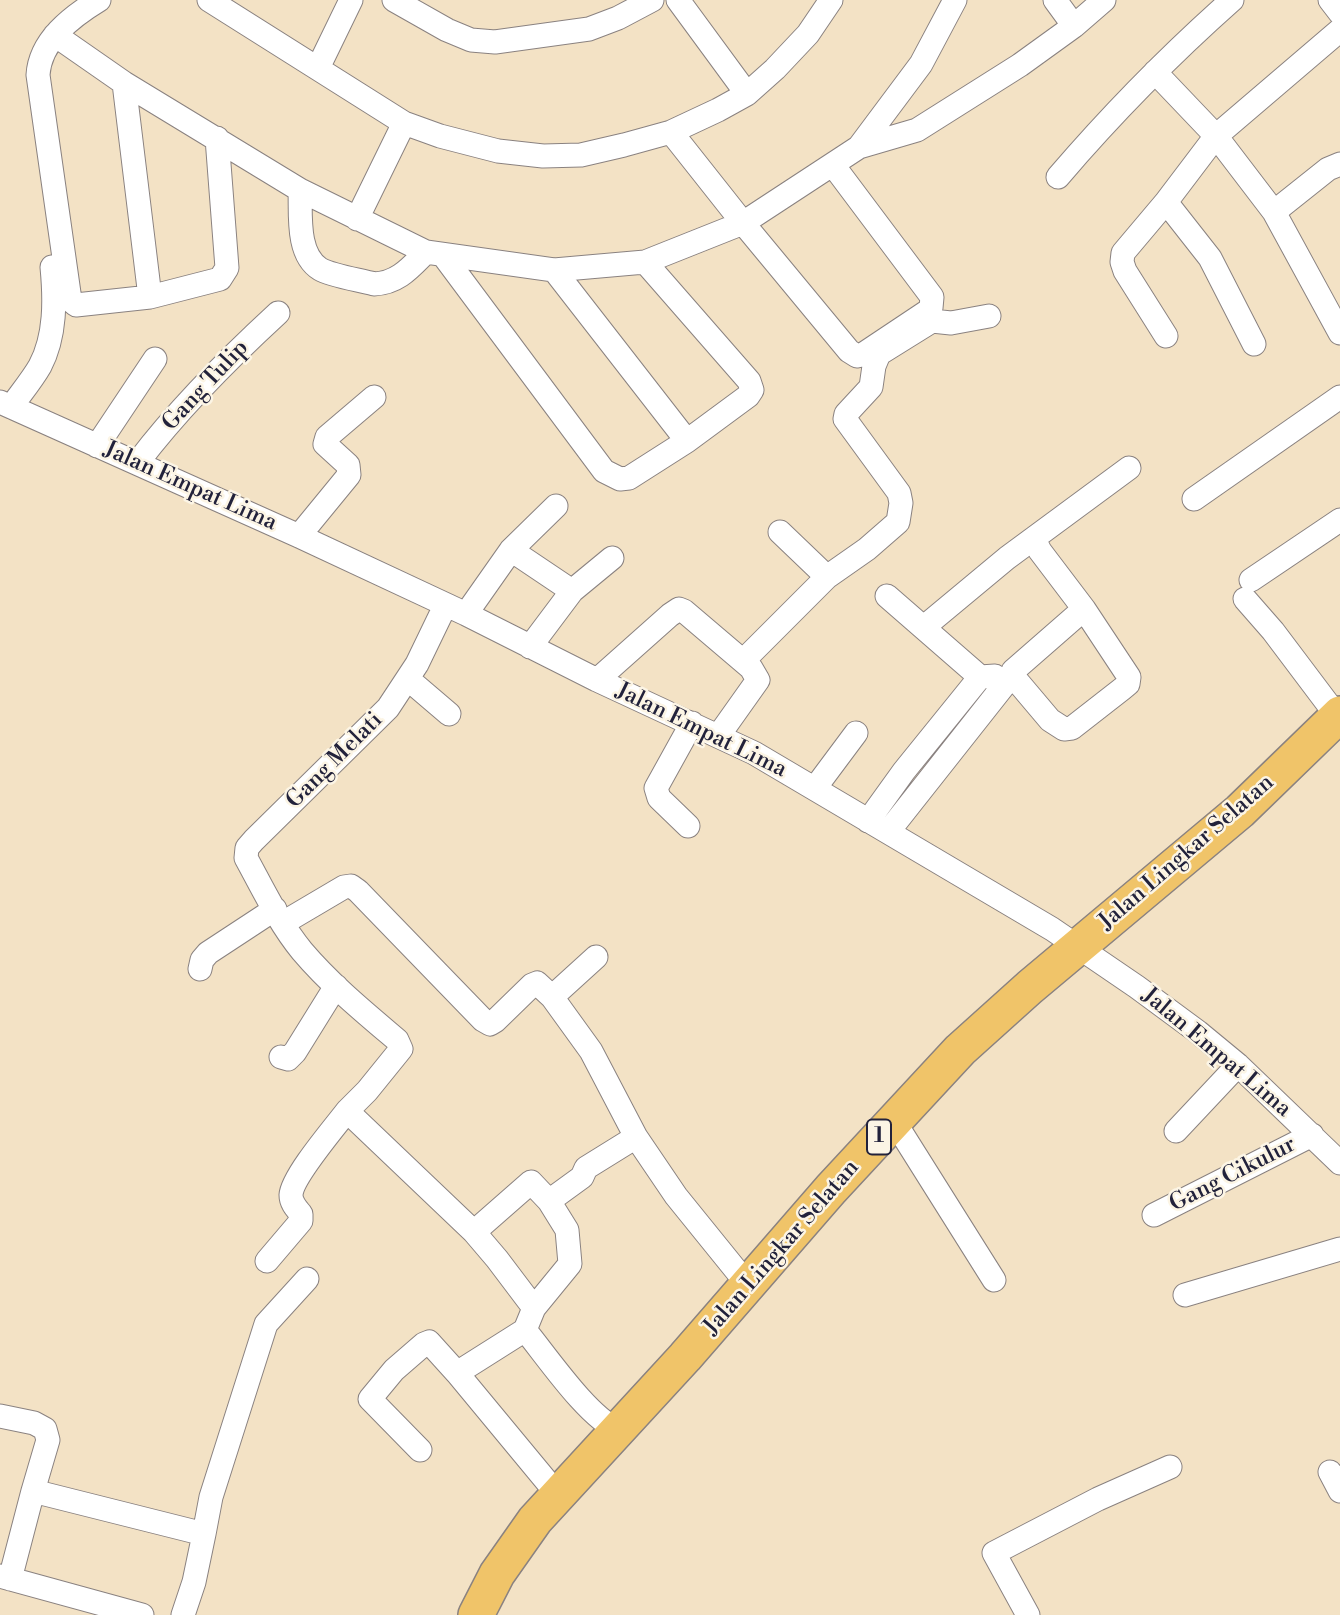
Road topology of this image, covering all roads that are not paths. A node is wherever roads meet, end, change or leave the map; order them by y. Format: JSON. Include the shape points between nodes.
{"nodes":[{"id":1,"x":74,"y":0,"type":"edge"},
{"id":2,"x":99,"y":0,"type":"edge"},
{"id":3,"x":209,"y":0,"type":"edge"},
{"id":4,"x":351,"y":0,"type":"edge"},
{"id":5,"x":394,"y":0,"type":"edge"},
{"id":6,"x":652,"y":0,"type":"edge"},
{"id":7,"x":678,"y":0,"type":"edge"},
{"id":8,"x":831,"y":0,"type":"edge"},
{"id":9,"x":956,"y":0,"type":"edge"},
{"id":10,"x":1055,"y":0,"type":"edge"},
{"id":11,"x":1104,"y":0,"type":"edge"},
{"id":12,"x":1232,"y":0,"type":"edge"},
{"id":13,"x":1329,"y":0,"type":"edge"},
{"id":14,"x":1340,"y":13,"type":"edge"},
{"id":15,"x":1074,"y":26,"type":"junction"},
{"id":16,"x":1340,"y":30,"type":"edge"},
{"id":17,"x":55,"y":35,"type":"junction"},
{"id":18,"x":318,"y":68,"type":"junction"},
{"id":19,"x":1155,"y":72,"type":"junction"},
{"id":20,"x":124,"y":83,"type":"junction"},
{"id":21,"x":747,"y":94,"type":"junction"},
{"id":22,"x":893,"y":104,"type":"junction"},
{"id":23,"x":404,"y":123,"type":"junction"},
{"id":24,"x":917,"y":130,"type":"junction"},
{"id":25,"x":671,"y":132,"type":"junction"},
{"id":26,"x":1216,"y":136,"type":"junction"},
{"id":27,"x":217,"y":138,"type":"junction"},
{"id":28,"x":859,"y":147,"type":"junction"},
{"id":29,"x":1340,"y":164,"type":"edge"},
{"id":30,"x":833,"y":165,"type":"junction"},
{"id":31,"x":1058,"y":177,"type":"dead end"},
{"id":32,"x":300,"y":190,"type":"junction"},
{"id":33,"x":1166,"y":202,"type":"junction"},
{"id":34,"x":1274,"y":212,"type":"junction"},
{"id":35,"x":357,"y":219,"type":"junction"},
{"id":36,"x":743,"y":223,"type":"junction"},
{"id":37,"x":434,"y":254,"type":"junction"},
{"id":38,"x":645,"y":262,"type":"junction"},
{"id":39,"x":554,"y":270,"type":"junction"},
{"id":40,"x":150,"y":296,"type":"junction"},
{"id":41,"x":278,"y":313,"type":"dead end"},
{"id":42,"x":989,"y":316,"type":"dead end"},
{"id":43,"x":1340,"y":333,"type":"edge"},
{"id":44,"x":1166,"y":336,"type":"dead end"},
{"id":45,"x":1254,"y":344,"type":"dead end"},
{"id":46,"x":155,"y":359,"type":"dead end"},
{"id":47,"x":373,"y":397,"type":"dead end"},
{"id":48,"x":1340,"y":397,"type":"edge"},
{"id":49,"x":6,"y":404,"type":"edge"},
{"id":50,"x":687,"y":441,"type":"junction"},
{"id":51,"x":97,"y":446,"type":"junction"},
{"id":52,"x":138,"y":462,"type":"junction"},
{"id":53,"x":1129,"y":468,"type":"dead end"},
{"id":54,"x":1194,"y":499,"type":"dead end"},
{"id":55,"x":556,"y":506,"type":"dead end"},
{"id":56,"x":1340,"y":520,"type":"edge"},
{"id":57,"x":780,"y":532,"type":"dead end"},
{"id":58,"x":299,"y":536,"type":"junction"},
{"id":59,"x":1034,"y":539,"type":"junction"},
{"id":60,"x":511,"y":550,"type":"junction"},
{"id":61,"x":612,"y":558,"type":"dead end"},
{"id":62,"x":827,"y":577,"type":"junction"},
{"id":63,"x":572,"y":591,"type":"junction"},
{"id":64,"x":887,"y":596,"type":"dead end"},
{"id":65,"x":1084,"y":609,"type":"junction"},
{"id":66,"x":456,"y":610,"type":"junction"},
{"id":67,"x":924,"y":627,"type":"junction"},
{"id":68,"x":530,"y":647,"type":"junction"},
{"id":69,"x":743,"y":661,"type":"junction"},
{"id":70,"x":1012,"y":675,"type":"junction"},
{"id":71,"x":980,"y":677,"type":"junction"},
{"id":72,"x":408,"y":679,"type":"junction"},
{"id":73,"x":597,"y":681,"type":"junction"},
{"id":74,"x":449,"y":714,"type":"dead end"},
{"id":75,"x":1338,"y":715,"type":"edge"},
{"id":76,"x":692,"y":723,"type":"junction"},
{"id":77,"x":856,"y":733,"type":"dead end"},
{"id":78,"x":719,"y":735,"type":"junction"},
{"id":79,"x":814,"y":788,"type":"junction"},
{"id":80,"x":688,"y":826,"type":"dead end"},
{"id":81,"x":878,"y":827,"type":"junction"},
{"id":82,"x":279,"y":916,"type":"junction"},
{"id":83,"x":1078,"y":948,"type":"junction"},
{"id":84,"x":596,"y":957,"type":"dead end"},
{"id":85,"x":200,"y":970,"type":"dead end"},
{"id":86,"x":336,"y":986,"type":"junction"},
{"id":87,"x":552,"y":997,"type":"junction"},
{"id":88,"x":281,"y":1057,"type":"dead end"},
{"id":89,"x":1238,"y":1065,"type":"junction"},
{"id":90,"x":347,"y":1111,"type":"junction"},
{"id":91,"x":894,"y":1121,"type":"junction"},
{"id":92,"x":1176,"y":1131,"type":"dead end"},
{"id":93,"x":1312,"y":1135,"type":"junction"},
{"id":94,"x":636,"y":1137,"type":"junction"},
{"id":95,"x":1340,"y":1163,"type":"edge"},
{"id":96,"x":549,"y":1201,"type":"junction"},
{"id":97,"x":1154,"y":1215,"type":"dead end"},
{"id":98,"x":474,"y":1232,"type":"junction"},
{"id":99,"x":1340,"y":1248,"type":"edge"},
{"id":100,"x":267,"y":1261,"type":"dead end"},
{"id":101,"x":307,"y":1279,"type":"dead end"},
{"id":102,"x":994,"y":1280,"type":"dead end"},
{"id":103,"x":748,"y":1284,"type":"junction"},
{"id":104,"x":1185,"y":1295,"type":"dead end"},
{"id":105,"x":529,"y":1319,"type":"junction"},
{"id":106,"x":457,"y":1373,"type":"junction"},
{"id":107,"x":0,"y":1416,"type":"edge"},
{"id":108,"x":618,"y":1430,"type":"junction"},
{"id":109,"x":420,"y":1450,"type":"dead end"},
{"id":110,"x":1170,"y":1467,"type":"dead end"},
{"id":111,"x":33,"y":1492,"type":"junction"},
{"id":112,"x":558,"y":1494,"type":"junction"},
{"id":113,"x":204,"y":1528,"type":"junction"},
{"id":114,"x":5,"y":1577,"type":"edge"},
{"id":115,"x":142,"y":1615,"type":"edge"},
{"id":116,"x":183,"y":1615,"type":"edge"},
{"id":117,"x":476,"y":1615,"type":"edge"},
{"id":118,"x":1028,"y":1615,"type":"edge"}],
"edges":[{"from":1,"to":49,"type":"street","via":[[39,33],[23,63],[54,293],[49,343],[40,365]]},
{"from":2,"to":17,"type":"street"},
{"from":3,"to":18,"type":"street"},
{"from":4,"to":18,"type":"street"},
{"from":5,"to":6,"type":"street","via":[[471,40],[495,42],[589,29]]},
{"from":7,"to":21,"type":"street"},
{"from":8,"to":21,"type":"street","via":[[808,34]]},
{"from":9,"to":22,"type":"street"},
{"from":10,"to":15,"type":"street"},
{"from":11,"to":15,"type":"street"},
{"from":12,"to":19,"type":"street"},
{"from":13,"to":14,"type":"street"},
{"from":15,"to":24,"type":"street"},
{"from":16,"to":26,"type":"street"},
{"from":17,"to":20,"type":"street"},
{"from":17,"to":40,"type":"street","via":[[39,60],[38,75],[70,300],[76,305],[92,305]]},
{"from":18,"to":23,"type":"street"},
{"from":19,"to":26,"type":"street"},
{"from":19,"to":31,"type":"street"},
{"from":20,"to":27,"type":"street"},
{"from":20,"to":40,"type":"street"},
{"from":21,"to":25,"type":"street"},
{"from":22,"to":24,"type":"street"},
{"from":22,"to":28,"type":"street"},
{"from":23,"to":25,"type":"street","via":[[498,151],[543,156],[581,155]]},
{"from":23,"to":35,"type":"street"},
{"from":24,"to":28,"type":"street"},
{"from":25,"to":36,"type":"street"},
{"from":26,"to":33,"type":"street"},
{"from":26,"to":34,"type":"street"},
{"from":27,"to":32,"type":"street"},
{"from":27,"to":40,"type":"street","via":[[225,274]]},
{"from":28,"to":30,"type":"street"},
{"from":29,"to":34,"type":"street"},
{"from":30,"to":36,"type":"street"},
{"from":30,"to":36,"type":"street","via":[[932,297],[928,311],[865,354],[849,351]]},
{"from":32,"to":35,"type":"street"},
{"from":32,"to":37,"type":"street","via":[[304,247],[320,269],[383,284]]},
{"from":33,"to":44,"type":"street","via":[[1123,253],[1122,262]]},
{"from":33,"to":45,"type":"street","via":[[1210,258]]},
{"from":34,"to":43,"type":"street"},
{"from":35,"to":37,"type":"street"},
{"from":36,"to":38,"type":"street"},
{"from":37,"to":39,"type":"street"},
{"from":37,"to":50,"type":"street","via":[[604,471],[629,478]]},
{"from":38,"to":39,"type":"street"},
{"from":38,"to":50,"type":"street","via":[[752,390]]},
{"from":39,"to":50,"type":"street"},
{"from":41,"to":52,"type":"street","name":"Gang Tulip","via":[[233,354]]},
{"from":42,"to":62,"type":"street","via":[[951,323],[932,321],[879,354],[871,387],[845,419],[899,493],[898,522]]},
{"from":46,"to":51,"type":"street"},
{"from":47,"to":58,"type":"street","via":[[327,437],[325,444],[348,465],[349,475]]},
{"from":48,"to":54,"type":"street"},
{"from":49,"to":51,"type":"street","name":"Jalan Empat Lima"},
{"from":51,"to":52,"type":"street","name":"Jalan Empat Lima"},
{"from":52,"to":58,"type":"street","name":"Jalan Empat Lima"},
{"from":53,"to":59,"type":"street"},
{"from":55,"to":60,"type":"street","name":"Gang Melati"},
{"from":56,"to":75,"type":"street","via":[[1248,589],[1273,631]]},
{"from":57,"to":62,"type":"street"},
{"from":58,"to":66,"type":"street","name":"Jalan Empat Lima"},
{"from":59,"to":65,"type":"street"},
{"from":59,"to":67,"type":"street"},
{"from":60,"to":63,"type":"street"},
{"from":60,"to":66,"type":"street","name":"Gang Melati"},
{"from":61,"to":63,"type":"street"},
{"from":62,"to":69,"type":"street"},
{"from":63,"to":68,"type":"street"},
{"from":64,"to":67,"type":"street"},
{"from":65,"to":70,"type":"street","via":[[1018,664]]},
{"from":65,"to":70,"type":"street","via":[[1126,670],[1128,684],[1065,729],[1050,720]]},
{"from":66,"to":68,"type":"street","name":"Jalan Empat Lima"},
{"from":66,"to":72,"type":"street","name":"Gang Melati"},
{"from":67,"to":71,"type":"street"},
{"from":68,"to":73,"type":"street","name":"Jalan Empat Lima"},
{"from":69,"to":73,"type":"street","via":[[679,609]]},
{"from":69,"to":78,"type":"street","via":[[758,680]]},
{"from":70,"to":71,"type":"street"},
{"from":70,"to":81,"type":"street"},
{"from":71,"to":81,"type":"street","via":[[904,771]]},
{"from":72,"to":74,"type":"street"},
{"from":72,"to":82,"type":"street","name":"Gang Melati","via":[[374,724],[247,848],[246,858]]},
{"from":73,"to":76,"type":"street","name":"Jalan Empat Lima"},
{"from":75,"to":83,"type":"highway","name":"Jalan Lingkar Selatan","number":"1","via":[[1254,799]]},
{"from":76,"to":78,"type":"street","name":"Jalan Empat Lima"},
{"from":76,"to":80,"type":"street","via":[[656,788],[659,798]]},
{"from":77,"to":79,"type":"street"},
{"from":78,"to":79,"type":"street","name":"Jalan Empat Lima"},
{"from":79,"to":81,"type":"street","name":"Jalan Empat Lima"},
{"from":81,"to":83,"type":"street","name":"Jalan Empat Lima"},
{"from":82,"to":85,"type":"street","via":[[208,953]]},
{"from":82,"to":86,"type":"street","via":[[301,950]]},
{"from":82,"to":87,"type":"street","via":[[351,886],[490,1024],[531,985],[537,983]]},
{"from":83,"to":89,"type":"street","name":"Jalan Empat Lima"},
{"from":83,"to":91,"type":"highway","name":"Jalan Lingkar Selatan","number":"1","via":[[960,1050]]},
{"from":84,"to":87,"type":"street"},
{"from":86,"to":88,"type":"street","via":[[295,1052],[288,1059]]},
{"from":86,"to":90,"type":"street","via":[[397,1040],[401,1049]]},
{"from":87,"to":94,"type":"street","via":[[591,1051]]},
{"from":89,"to":92,"type":"street"},
{"from":89,"to":93,"type":"street","name":"Jalan Empat Lima"},
{"from":90,"to":98,"type":"street"},
{"from":90,"to":100,"type":"street","via":[[299,1175],[291,1193],[301,1221]]},
{"from":91,"to":102,"type":"street"},
{"from":91,"to":103,"type":"highway","name":"Jalan Lingkar Selatan","number":"1"},
{"from":93,"to":95,"type":"street","name":"Jalan Empat Lima"},
{"from":93,"to":97,"type":"street","name":"Gang Cikulur"},
{"from":94,"to":96,"type":"street","via":[[586,1168],[582,1177]]},
{"from":94,"to":103,"type":"street","via":[[676,1196]]},
{"from":96,"to":98,"type":"street","via":[[531,1182]]},
{"from":96,"to":105,"type":"street","via":[[567,1230],[570,1264]]},
{"from":98,"to":105,"type":"street","via":[[497,1259]]},
{"from":99,"to":104,"type":"street"},
{"from":101,"to":113,"type":"street","via":[[266,1324]]},
{"from":103,"to":108,"type":"highway","name":"Jalan Lingkar Selatan","number":"1"},
{"from":105,"to":106,"type":"street"},
{"from":105,"to":108,"type":"street","via":[[588,1407]]},
{"from":106,"to":109,"type":"street","via":[[429,1342],[394,1370],[370,1399]]},
{"from":106,"to":112,"type":"street"},
{"from":107,"to":111,"type":"street","via":[[45,1429],[48,1440]]},
{"from":108,"to":112,"type":"highway","name":"Jalan Lingkar Selatan","number":"1"},
{"from":110,"to":118,"type":"street","via":[[994,1553]]},
{"from":111,"to":113,"type":"street"},
{"from":111,"to":114,"type":"street"},
{"from":112,"to":117,"type":"highway","name":"Jalan Lingkar Selatan","number":"1","via":[[511,1551]]},
{"from":113,"to":116,"type":"street"},
{"from":114,"to":115,"type":"street"}]}
